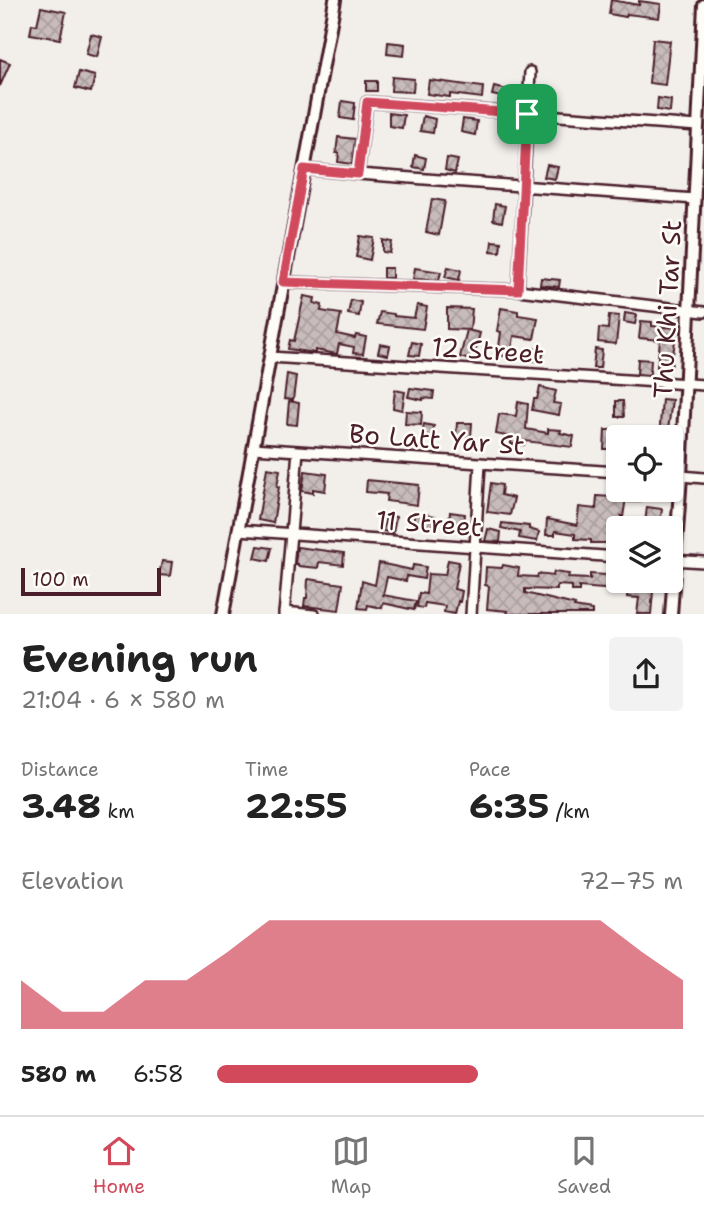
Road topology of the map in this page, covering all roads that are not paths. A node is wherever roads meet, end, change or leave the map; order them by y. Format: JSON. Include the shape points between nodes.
{"nodes":[{"id":1,"x":335,"y":0,"type":"edge"},
{"id":2,"x":704,"y":5,"type":"edge"},
{"id":3,"x":704,"y":14,"type":"edge"},
{"id":4,"x":530,"y":72,"type":"dead end"},
{"id":5,"x":702,"y":91,"type":"edge"},
{"id":6,"x":527,"y":114,"type":"junction"},
{"id":7,"x":698,"y":126,"type":"junction"},
{"id":8,"x":700,"y":161,"type":"edge"},
{"id":9,"x":304,"y":169,"type":"junction"},
{"id":10,"x":358,"y":174,"type":"junction"},
{"id":11,"x":523,"y":187,"type":"junction"},
{"id":12,"x":695,"y":199,"type":"junction"},
{"id":13,"x":698,"y":235,"type":"edge"},
{"id":14,"x":283,"y":282,"type":"junction"},
{"id":15,"x":518,"y":290,"type":"junction"},
{"id":16,"x":689,"y":311,"type":"junction"},
{"id":17,"x":704,"y":312,"type":"edge"},
{"id":18,"x":270,"y":356,"type":"junction"},
{"id":19,"x":686,"y":384,"type":"junction"},
{"id":20,"x":704,"y":385,"type":"edge"},
{"id":21,"x":682,"y":425,"type":"edge"},
{"id":22,"x":253,"y":448,"type":"junction"},
{"id":23,"x":298,"y":451,"type":"junction"},
{"id":24,"x":480,"y":464,"type":"junction"},
{"id":25,"x":606,"y":471,"type":"edge"},
{"id":26,"x":683,"y":476,"type":"edge"},
{"id":27,"x":704,"y":478,"type":"edge"},
{"id":28,"x":238,"y":530,"type":"junction"},
{"id":29,"x":290,"y":534,"type":"junction"},
{"id":30,"x":475,"y":548,"type":"junction"},
{"id":31,"x":606,"y":556,"type":"edge"},
{"id":32,"x":683,"y":561,"type":"edge"},
{"id":33,"x":704,"y":562,"type":"edge"},
{"id":34,"x":671,"y":593,"type":"edge"},
{"id":35,"x":284,"y":613,"type":"edge"},
{"id":36,"x":223,"y":614,"type":"edge"},
{"id":37,"x":314,"y":614,"type":"edge"},
{"id":38,"x":471,"y":614,"type":"edge"},
{"id":39,"x":671,"y":614,"type":"edge"}],
"edges":[{"from":1,"to":9,"type":"street"},
{"from":2,"to":3,"type":"street","name":"Thu Khi Tar St"},
{"from":3,"to":5,"type":"street","name":"Thu Khi Tar St"},
{"from":4,"to":6,"type":"street"},
{"from":5,"to":7,"type":"street","name":"Thu Khi Tar St"},
{"from":6,"to":7,"type":"street"},
{"from":6,"to":10,"type":"street","via":[[367,102]]},
{"from":6,"to":11,"type":"street"},
{"from":7,"to":8,"type":"street","name":"Thu Khi Tar St"},
{"from":8,"to":12,"type":"street","name":"Thu Khi Tar St"},
{"from":9,"to":10,"type":"street"},
{"from":9,"to":14,"type":"street"},
{"from":10,"to":11,"type":"street"},
{"from":11,"to":12,"type":"street"},
{"from":11,"to":15,"type":"street"},
{"from":12,"to":13,"type":"street","name":"Thu Khi Tar St"},
{"from":13,"to":16,"type":"street","name":"Thu Khi Tar St"},
{"from":14,"to":15,"type":"street"},
{"from":14,"to":18,"type":"street"},
{"from":15,"to":16,"type":"street"},
{"from":16,"to":17,"type":"street"},
{"from":16,"to":19,"type":"street","name":"Thu Khi Tar St"},
{"from":18,"to":19,"type":"street","name":"12 Street"},
{"from":18,"to":22,"type":"street"},
{"from":19,"to":20,"type":"street","name":"12 Street"},
{"from":19,"to":21,"type":"street","name":"Thu Khi Tar St"},
{"from":22,"to":23,"type":"street","name":"Bo Latt Yar St"},
{"from":22,"to":28,"type":"street"},
{"from":23,"to":24,"type":"street","name":"Bo Latt Yar St"},
{"from":23,"to":29,"type":"street"},
{"from":24,"to":25,"type":"street","name":"Bo Latt Yar St"},
{"from":24,"to":30,"type":"street"},
{"from":26,"to":27,"type":"street"},
{"from":28,"to":29,"type":"street","name":"11 Street"},
{"from":28,"to":36,"type":"street"},
{"from":29,"to":30,"type":"street","name":"11 Street"},
{"from":29,"to":35,"type":"street"},
{"from":30,"to":31,"type":"street","name":"11 Street"},
{"from":30,"to":38,"type":"street"},
{"from":32,"to":33,"type":"street"},
{"from":34,"to":39,"type":"street","name":"Thu Khi Tar St"},
{"from":35,"to":37,"type":"street"}]}
